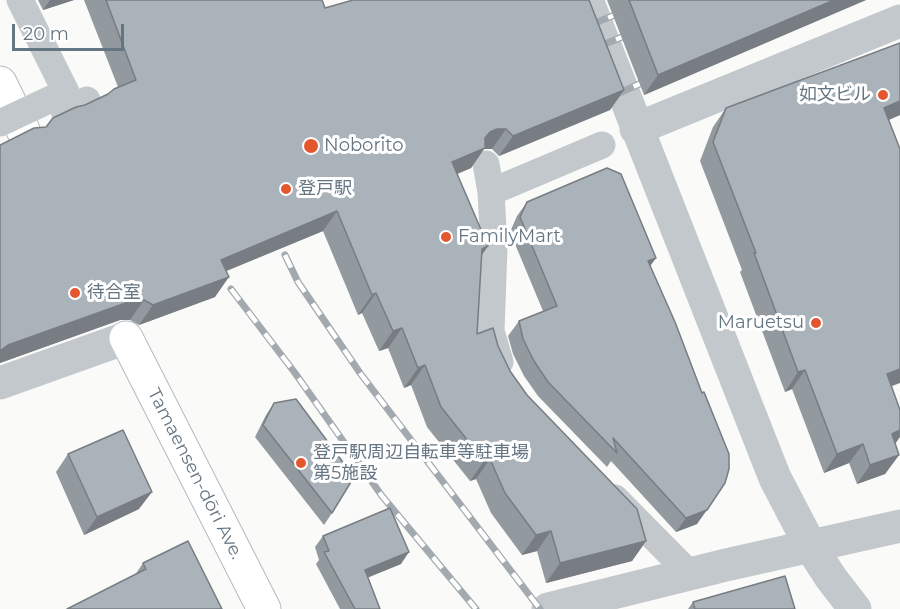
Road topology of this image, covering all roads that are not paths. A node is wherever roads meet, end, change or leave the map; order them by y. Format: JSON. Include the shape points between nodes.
{"nodes":[{"id":1,"x":20,"y":0,"type":"edge"},
{"id":2,"x":587,"y":0,"type":"edge"},
{"id":3,"x":900,"y":21,"type":"edge"},
{"id":4,"x":0,"y":83,"type":"edge"},
{"id":5,"x":12,"y":126,"type":"edge"},
{"id":6,"x":636,"y":129,"type":"junction"},
{"id":7,"x":602,"y":145,"type":"dead end"},
{"id":8,"x":486,"y":164,"type":"edge"},
{"id":9,"x":491,"y":192,"type":"junction"},
{"id":10,"x":126,"y":338,"type":"joint"},
{"id":11,"x":0,"y":383,"type":"edge"},
{"id":12,"x":510,"y":384,"type":"edge"},
{"id":13,"x":597,"y":480,"type":"edge"},
{"id":14,"x":900,"y":526,"type":"edge"},
{"id":15,"x":811,"y":548,"type":"junction"},
{"id":16,"x":690,"y":574,"type":"junction"},
{"id":17,"x":264,"y":609,"type":"edge"},
{"id":18,"x":548,"y":609,"type":"edge"},
{"id":19,"x":855,"y":609,"type":"edge"}],
"edges":[{"from":1,"to":5,"type":"street","bridge":true,"via":[[66,92]]},
{"from":2,"to":6,"type":"street"},
{"from":3,"to":6,"type":"street"},
{"from":4,"to":5,"type":"main road"},
{"from":6,"to":15,"type":"street","via":[[775,478]]},
{"from":7,"to":9,"type":"street"},
{"from":8,"to":9,"type":"street"},
{"from":9,"to":12,"type":"street","via":[[491,331]]},
{"from":10,"to":11,"type":"street"},
{"from":10,"to":17,"type":"main road","name":"Tamaensen-dōri Ave."},
{"from":13,"to":16,"type":"street"},
{"from":14,"to":15,"type":"street"},
{"from":15,"to":16,"type":"street"},
{"from":15,"to":19,"type":"street"},
{"from":16,"to":18,"type":"street"}]}
